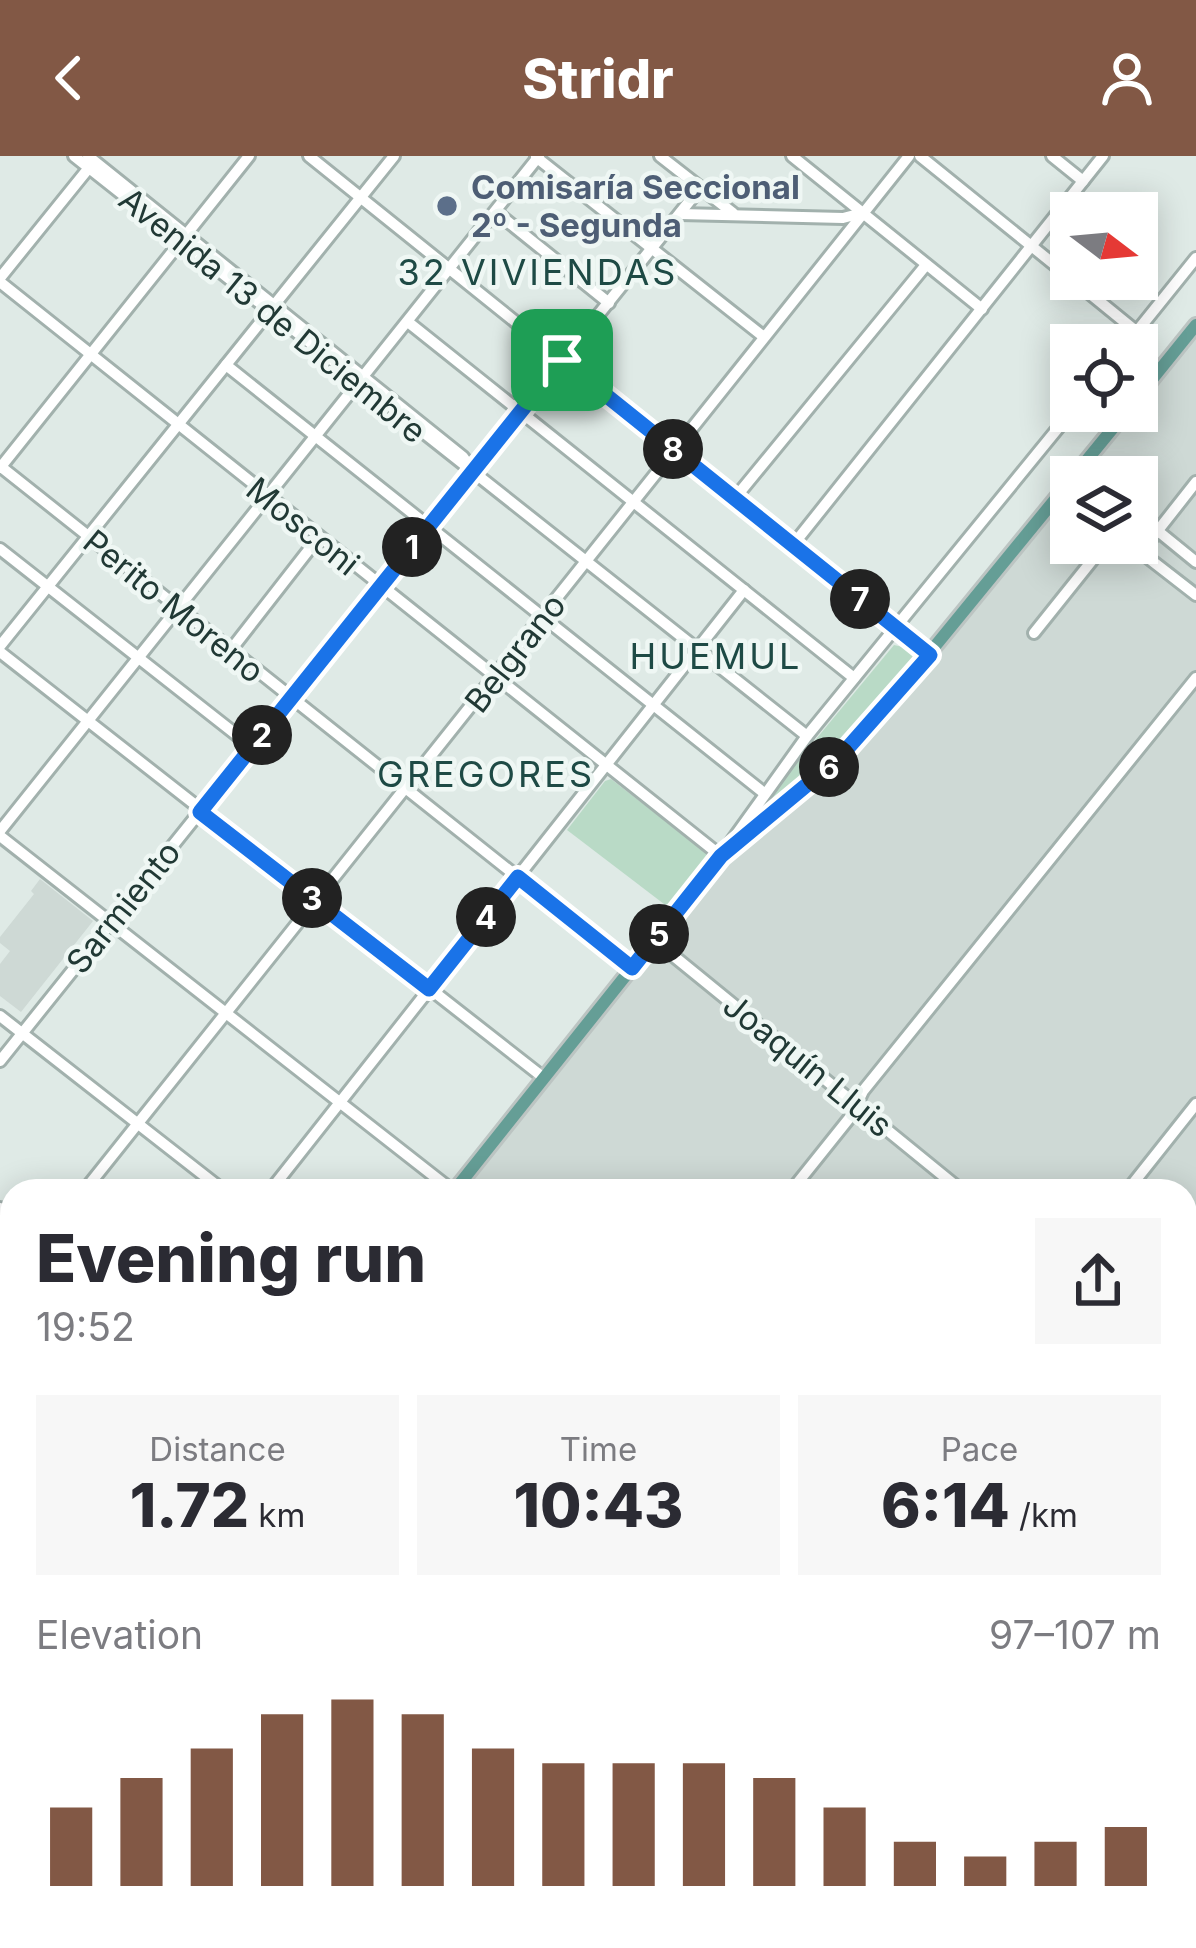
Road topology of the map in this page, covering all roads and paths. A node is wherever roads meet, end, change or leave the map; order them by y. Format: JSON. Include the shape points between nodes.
{"nodes":[{"id":1,"x":74,"y":156,"type":"edge"},
{"id":2,"x":249,"y":156,"type":"edge"},
{"id":3,"x":309,"y":156,"type":"edge"},
{"id":4,"x":394,"y":156,"type":"edge"},
{"id":5,"x":660,"y":156,"type":"edge"},
{"id":6,"x":792,"y":156,"type":"edge"},
{"id":7,"x":909,"y":156,"type":"edge"},
{"id":8,"x":920,"y":156,"type":"edge"},
{"id":9,"x":1052,"y":156,"type":"edge"},
{"id":10,"x":1103,"y":156,"type":"edge"},
{"id":11,"x":537,"y":157,"type":"edge"},
{"id":12,"x":92,"y":160,"type":"edge"},
{"id":13,"x":1084,"y":181,"type":"junction"},
{"id":14,"x":700,"y":188,"type":"junction"},
{"id":15,"x":361,"y":198,"type":"junction"},
{"id":16,"x":496,"y":212,"type":"junction"},
{"id":17,"x":864,"y":212,"type":"junction"},
{"id":18,"x":680,"y":214,"type":"junction"},
{"id":19,"x":734,"y":215,"type":"junction"},
{"id":20,"x":184,"y":239,"type":"junction"},
{"id":21,"x":1032,"y":246,"type":"junction"},
{"id":22,"x":651,"y":250,"type":"junction"},
{"id":23,"x":1196,"y":258,"type":"edge"},
{"id":24,"x":1050,"y":261,"type":"edge"},
{"id":25,"x":926,"y":265,"type":"junction"},
{"id":26,"x":450,"y":269,"type":"junction"},
{"id":27,"x":0,"y":280,"type":"edge"},
{"id":28,"x":1098,"y":300,"type":"edge"},
{"id":29,"x":609,"y":303,"type":"junction"},
{"id":30,"x":271,"y":309,"type":"junction"},
{"id":31,"x":982,"y":309,"type":"junction"},
{"id":32,"x":408,"y":322,"type":"junction"},
{"id":33,"x":1127,"y":324,"type":"edge"},
{"id":34,"x":1143,"y":324,"type":"edge"},
{"id":35,"x":1196,"y":325,"type":"edge"},
{"id":36,"x":764,"y":337,"type":"junction"},
{"id":37,"x":90,"y":355,"type":"junction"},
{"id":38,"x":562,"y":360,"type":"junction"},
{"id":39,"x":226,"y":365,"type":"junction"},
{"id":40,"x":1158,"y":372,"type":"edge"},
{"id":41,"x":362,"y":381,"type":"junction"},
{"id":42,"x":520,"y":412,"type":"junction"},
{"id":43,"x":177,"y":425,"type":"junction"},
{"id":44,"x":1055,"y":432,"type":"edge"},
{"id":45,"x":316,"y":437,"type":"junction"},
{"id":46,"x":674,"y":450,"type":"junction"},
{"id":47,"x":0,"y":467,"type":"edge"},
{"id":48,"x":474,"y":470,"type":"junction"},
{"id":49,"x":1196,"y":482,"type":"edge"},
{"id":50,"x":267,"y":498,"type":"junction"},
{"id":51,"x":735,"y":498,"type":"junction"},
{"id":52,"x":633,"y":502,"type":"junction"},
{"id":53,"x":1050,"y":510,"type":"edge"},
{"id":54,"x":428,"y":528,"type":"junction"},
{"id":55,"x":1158,"y":531,"type":"joint"},
{"id":56,"x":88,"y":538,"type":"junction"},
{"id":57,"x":318,"y":538,"type":"junction"},
{"id":58,"x":793,"y":545,"type":"junction"},
{"id":59,"x":0,"y":549,"type":"edge"},
{"id":60,"x":587,"y":562,"type":"junction"},
{"id":61,"x":1196,"y":562,"type":"edge"},
{"id":62,"x":1089,"y":564,"type":"edge"},
{"id":63,"x":1156,"y":564,"type":"edge"},
{"id":64,"x":49,"y":588,"type":"junction"},
{"id":65,"x":380,"y":588,"type":"junction"},
{"id":66,"x":743,"y":590,"type":"junction"},
{"id":67,"x":1196,"y":595,"type":"edge"},
{"id":68,"x":178,"y":610,"type":"junction"},
{"id":69,"x":543,"y":618,"type":"junction"},
{"id":70,"x":894,"y":627,"type":"junction"},
{"id":71,"x":1034,"y":634,"type":"dead end"},
{"id":72,"x":0,"y":649,"type":"edge"},
{"id":73,"x":698,"y":649,"type":"junction"},
{"id":74,"x":230,"y":651,"type":"junction"},
{"id":75,"x":930,"y":655,"type":"junction"},
{"id":76,"x":140,"y":659,"type":"junction"},
{"id":77,"x":854,"y":678,"type":"junction"},
{"id":78,"x":1196,"y":678,"type":"edge"},
{"id":79,"x":495,"y":679,"type":"junction"},
{"id":80,"x":290,"y":699,"type":"junction"},
{"id":81,"x":652,"y":706,"type":"junction"},
{"id":82,"x":87,"y":722,"type":"junction"},
{"id":83,"x":807,"y":736,"type":"junction"},
{"id":84,"x":252,"y":747,"type":"junction"},
{"id":85,"x":605,"y":766,"type":"junction"},
{"id":86,"x":405,"y":788,"type":"junction"},
{"id":87,"x":764,"y":793,"type":"junction"},
{"id":88,"x":200,"y":812,"type":"junction"},
{"id":89,"x":0,"y":833,"type":"edge"},
{"id":90,"x":721,"y":856,"type":"junction"},
{"id":91,"x":518,"y":877,"type":"junction"},
{"id":92,"x":315,"y":901,"type":"junction"},
{"id":93,"x":110,"y":924,"type":"junction"},
{"id":94,"x":654,"y":940,"type":"junction"},
{"id":95,"x":632,"y":968,"type":"junction"},
{"id":96,"x":429,"y":989,"type":"junction"},
{"id":97,"x":226,"y":1014,"type":"junction"},
{"id":98,"x":0,"y":1016,"type":"edge"},
{"id":99,"x":22,"y":1034,"type":"junction"},
{"id":100,"x":0,"y":1061,"type":"edge"},
{"id":101,"x":544,"y":1078,"type":"junction"},
{"id":102,"x":340,"y":1102,"type":"junction"},
{"id":103,"x":1196,"y":1104,"type":"edge"},
{"id":104,"x":856,"y":1105,"type":"junction"},
{"id":105,"x":138,"y":1124,"type":"junction"},
{"id":106,"x":94,"y":1179,"type":"edge"},
{"id":107,"x":209,"y":1179,"type":"edge"},
{"id":108,"x":279,"y":1179,"type":"edge"},
{"id":109,"x":438,"y":1179,"type":"edge"},
{"id":110,"x":463,"y":1179,"type":"edge"},
{"id":111,"x":800,"y":1179,"type":"edge"},
{"id":112,"x":947,"y":1179,"type":"edge"},
{"id":113,"x":1137,"y":1179,"type":"edge"}],
"edges":[{"from":1,"to":12,"type":"street","name":"Avenida 13 de Diciembre"},
{"from":2,"to":20,"type":"street"},
{"from":3,"to":15,"type":"street"},
{"from":4,"to":15,"type":"street"},
{"from":5,"to":14,"type":"street"},
{"from":6,"to":17,"type":"street"},
{"from":7,"to":17,"type":"street","name":"Belgrano"},
{"from":8,"to":21,"type":"street"},
{"from":9,"to":13,"type":"street"},
{"from":10,"to":13,"type":"street"},
{"from":11,"to":16,"type":"street"},
{"from":11,"to":22,"type":"street"},
{"from":12,"to":20,"type":"street","name":"Avenida 13 de Diciembre"},
{"from":12,"to":27,"type":"street"},
{"from":13,"to":21,"type":"street"},
{"from":14,"to":18,"type":"street","name":"Sarmiento"},
{"from":14,"to":19,"type":"street"},
{"from":15,"to":26,"type":"street"},
{"from":15,"to":30,"type":"street"},
{"from":16,"to":26,"type":"street"},
{"from":16,"to":29,"type":"street"},
{"from":17,"to":19,"type":"street"},
{"from":17,"to":25,"type":"street"},
{"from":17,"to":36,"type":"street","name":"Belgrano"},
{"from":18,"to":19,"type":"street"},
{"from":18,"to":22,"type":"street","name":"Sarmiento"},
{"from":20,"to":30,"type":"street","name":"Avenida 13 de Diciembre"},
{"from":20,"to":37,"type":"street"},
{"from":21,"to":24,"type":"street"},
{"from":21,"to":31,"type":"street"},
{"from":22,"to":29,"type":"street","name":"Sarmiento"},
{"from":22,"to":36,"type":"street"},
{"from":23,"to":34,"type":"street"},
{"from":25,"to":31,"type":"street"},
{"from":25,"to":51,"type":"street"},
{"from":26,"to":32,"type":"street"},
{"from":26,"to":38,"type":"street"},
{"from":27,"to":37,"type":"street","name":"Mosconi"},
{"from":28,"to":33,"type":"street"},
{"from":29,"to":38,"type":"street","name":"Sarmiento"},
{"from":30,"to":39,"type":"street"},
{"from":30,"to":41,"type":"street","name":"Avenida 13 de Diciembre"},
{"from":31,"to":58,"type":"street"},
{"from":32,"to":41,"type":"street"},
{"from":32,"to":42,"type":"street"},
{"from":35,"to":40,"type":"main road"},
{"from":36,"to":46,"type":"street","name":"Belgrano"},
{"from":37,"to":43,"type":"street","name":"Mosconi"},
{"from":37,"to":47,"type":"street"},
{"from":38,"to":42,"type":"street","name":"Sarmiento"},
{"from":38,"to":46,"type":"street"},
{"from":39,"to":43,"type":"street"},
{"from":39,"to":45,"type":"street"},
{"from":41,"to":45,"type":"street"},
{"from":41,"to":48,"type":"street","name":"Avenida 13 de Diciembre"},
{"from":42,"to":48,"type":"street","name":"Sarmiento"},
{"from":42,"to":52,"type":"street"},
{"from":43,"to":50,"type":"street","name":"Mosconi"},
{"from":43,"to":56,"type":"street"},
{"from":44,"to":70,"type":"street"},
{"from":45,"to":50,"type":"street"},
{"from":45,"to":54,"type":"street"},
{"from":46,"to":51,"type":"street"},
{"from":46,"to":52,"type":"street","name":"Belgrano"},
{"from":47,"to":56,"type":"street","name":"Perito Moreno"},
{"from":48,"to":54,"type":"street","name":"Sarmiento"},
{"from":48,"to":60,"type":"street","name":"Avenida 13 de Diciembre"},
{"from":49,"to":55,"type":"street"},
{"from":50,"to":57,"type":"street","name":"Mosconi"},
{"from":50,"to":68,"type":"street"},
{"from":51,"to":58,"type":"street"},
{"from":52,"to":60,"type":"street","name":"Belgrano"},
{"from":52,"to":66,"type":"street"},
{"from":53,"to":75,"type":"main road"},
{"from":54,"to":65,"type":"street","name":"Sarmiento"},
{"from":54,"to":69,"type":"street"},
{"from":55,"to":61,"type":"street"},
{"from":56,"to":64,"type":"street"},
{"from":56,"to":68,"type":"street","name":"Perito Moreno"},
{"from":57,"to":65,"type":"street","name":"Mosconi"},
{"from":57,"to":74,"type":"street"},
{"from":58,"to":70,"type":"street"},
{"from":59,"to":64,"type":"street"},
{"from":60,"to":69,"type":"street","name":"Belgrano"},
{"from":60,"to":73,"type":"street","name":"Avenida 13 de Diciembre"},
{"from":62,"to":71,"type":"street"},
{"from":63,"to":67,"type":"street"},
{"from":64,"to":72,"type":"street"},
{"from":64,"to":76,"type":"street"},
{"from":65,"to":79,"type":"street","name":"Mosconi"},
{"from":65,"to":80,"type":"street","name":"Sarmiento"},
{"from":66,"to":73,"type":"street"},
{"from":66,"to":77,"type":"street"},
{"from":68,"to":74,"type":"street","name":"Perito Moreno"},
{"from":68,"to":76,"type":"street"},
{"from":69,"to":79,"type":"street","name":"Belgrano"},
{"from":69,"to":81,"type":"street"},
{"from":70,"to":75,"type":"street"},
{"from":70,"to":77,"type":"street"},
{"from":72,"to":82,"type":"street"},
{"from":73,"to":81,"type":"street"},
{"from":73,"to":83,"type":"street","name":"Avenida 13 de Diciembre"},
{"from":74,"to":80,"type":"street","name":"Perito Moreno"},
{"from":75,"to":90,"type":"main road","via":[[838,759]]},
{"from":76,"to":82,"type":"street"},
{"from":76,"to":84,"type":"street"},
{"from":77,"to":83,"type":"street"},
{"from":78,"to":104,"type":"street"},
{"from":79,"to":85,"type":"street","name":"Mosconi"},
{"from":79,"to":86,"type":"street","name":"Belgrano"},
{"from":80,"to":84,"type":"street","name":"Sarmiento"},
{"from":80,"to":86,"type":"street","name":"Perito Moreno"},
{"from":81,"to":85,"type":"street"},
{"from":81,"to":87,"type":"street"},
{"from":82,"to":88,"type":"street"},
{"from":82,"to":89,"type":"street"},
{"from":83,"to":87,"type":"street"},
{"from":84,"to":88,"type":"street","name":"Sarmiento"},
{"from":85,"to":90,"type":"street","name":"Mosconi"},
{"from":85,"to":91,"type":"street"},
{"from":86,"to":91,"type":"street","name":"Perito Moreno"},
{"from":86,"to":92,"type":"street","name":"Belgrano"},
{"from":87,"to":90,"type":"street"},
{"from":88,"to":92,"type":"street"},
{"from":88,"to":93,"type":"street","name":"Sarmiento"},
{"from":89,"to":93,"type":"street"},
{"from":90,"to":94,"type":"main road"},
{"from":91,"to":95,"type":"street","name":"Perito Moreno"},
{"from":91,"to":96,"type":"street"},
{"from":92,"to":96,"type":"street"},
{"from":92,"to":97,"type":"street","name":"Belgrano"},
{"from":93,"to":97,"type":"street"},
{"from":93,"to":99,"type":"street","name":"Sarmiento"},
{"from":94,"to":95,"type":"main road"},
{"from":94,"to":104,"type":"street","name":"Joaquín Lluis"},
{"from":95,"to":101,"type":"main road"},
{"from":96,"to":101,"type":"street"},
{"from":96,"to":102,"type":"street"},
{"from":97,"to":102,"type":"street"},
{"from":97,"to":105,"type":"street","name":"Belgrano"},
{"from":98,"to":99,"type":"street"},
{"from":99,"to":100,"type":"street","name":"Sarmiento"},
{"from":99,"to":105,"type":"street"},
{"from":101,"to":110,"type":"main road"},
{"from":102,"to":108,"type":"street"},
{"from":102,"to":109,"type":"street"},
{"from":103,"to":113,"type":"street"},
{"from":104,"to":111,"type":"street"},
{"from":104,"to":112,"type":"street","name":"Joaquín Lluis"},
{"from":105,"to":106,"type":"street","name":"Belgrano"},
{"from":105,"to":107,"type":"street"}]}
